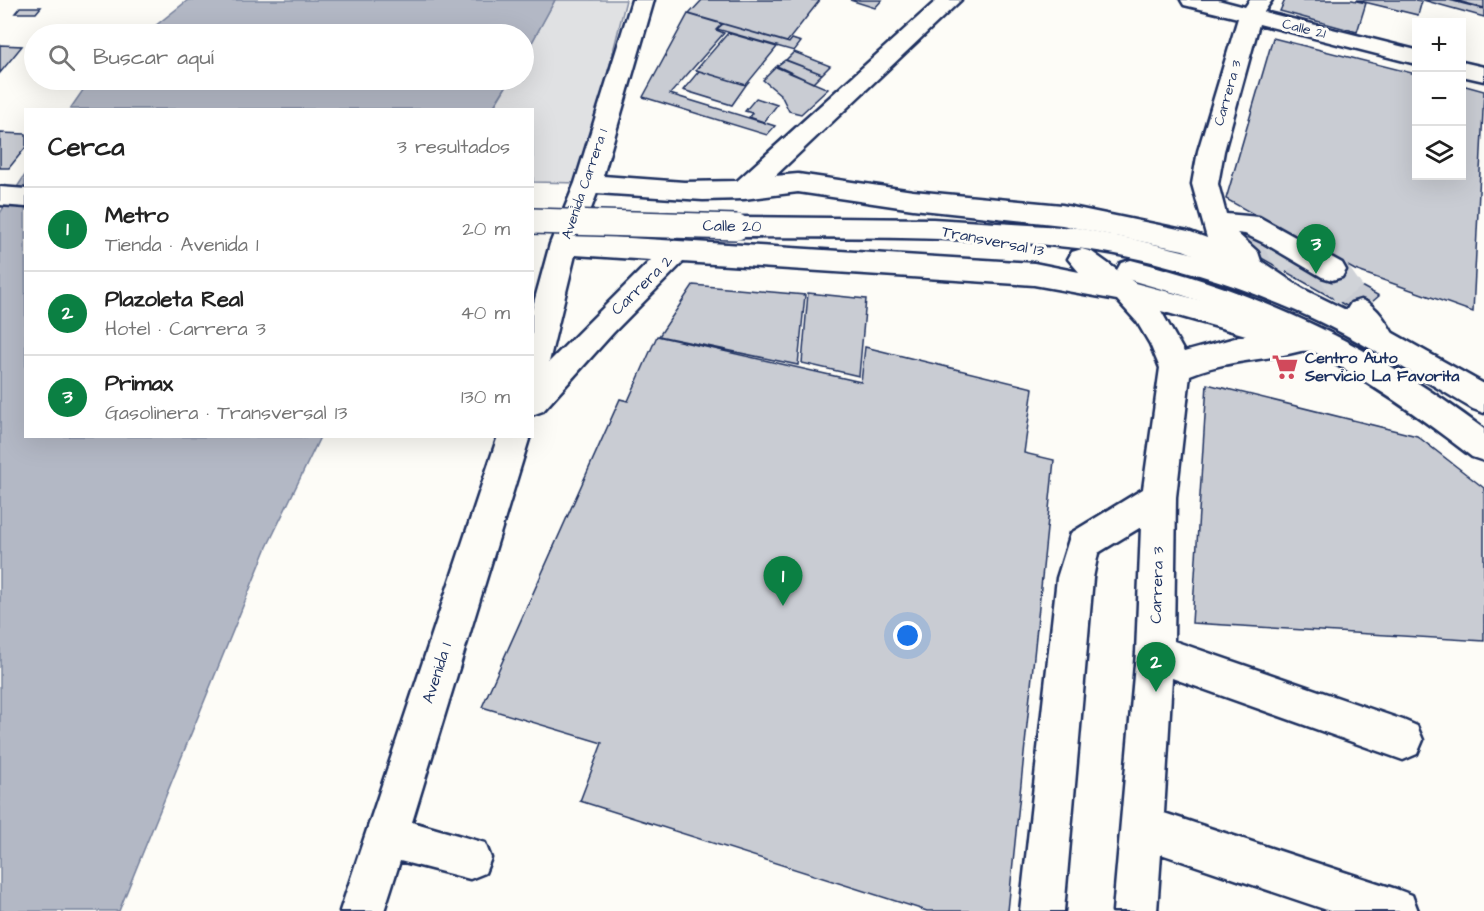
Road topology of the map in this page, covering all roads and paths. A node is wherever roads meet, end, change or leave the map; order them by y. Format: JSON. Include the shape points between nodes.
{"nodes":[{"id":1,"x":643,"y":0,"type":"edge"},
{"id":2,"x":950,"y":0,"type":"edge"},
{"id":3,"x":1192,"y":0,"type":"edge"},
{"id":4,"x":1256,"y":8,"type":"edge"},
{"id":5,"x":1412,"y":56,"type":"edge"},
{"id":6,"x":1466,"y":70,"type":"edge"},
{"id":7,"x":1484,"y":74,"type":"edge"},
{"id":8,"x":588,"y":183,"type":"junction"},
{"id":9,"x":744,"y":190,"type":"junction"},
{"id":10,"x":672,"y":191,"type":"junction"},
{"id":11,"x":0,"y":196,"type":"edge"},
{"id":12,"x":24,"y":198,"type":"edge"},
{"id":13,"x":534,"y":221,"type":"edge"},
{"id":14,"x":1215,"y":223,"type":"junction"},
{"id":15,"x":933,"y":229,"type":"junction"},
{"id":16,"x":564,"y":244,"type":"junction"},
{"id":17,"x":639,"y":249,"type":"junction"},
{"id":18,"x":676,"y":252,"type":"junction"},
{"id":19,"x":1082,"y":259,"type":"junction"},
{"id":20,"x":1332,"y":270,"type":"tunnel mouth"},
{"id":21,"x":1297,"y":288,"type":"junction"},
{"id":22,"x":1126,"y":291,"type":"junction"},
{"id":23,"x":1361,"y":311,"type":"tunnel mouth"},
{"id":24,"x":1382,"y":341,"type":"junction"},
{"id":25,"x":1331,"y":346,"type":"junction"},
{"id":26,"x":534,"y":362,"type":"edge"},
{"id":27,"x":1175,"y":368,"type":"junction"},
{"id":28,"x":534,"y":400,"type":"edge"},
{"id":29,"x":1484,"y":400,"type":"edge"},
{"id":30,"x":513,"y":438,"type":"edge"},
{"id":31,"x":1484,"y":447,"type":"edge"},
{"id":32,"x":1159,"y":497,"type":"junction"},
{"id":33,"x":1155,"y":653,"type":"junction"},
{"id":34,"x":1403,"y":740,"type":"dead end"},
{"id":35,"x":1142,"y":827,"type":"junction"},
{"id":36,"x":385,"y":836,"type":"junction"},
{"id":37,"x":470,"y":858,"type":"dead end"},
{"id":38,"x":362,"y":911,"type":"edge"},
{"id":39,"x":1042,"y":911,"type":"edge"},
{"id":40,"x":1135,"y":911,"type":"edge"},
{"id":41,"x":1396,"y":911,"type":"edge"}],
"edges":[{"from":1,"to":8,"type":"street","name":"Avenida Carrera 1"},
{"from":2,"to":9,"type":"street"},
{"from":3,"to":4,"type":"street","name":"Calle 21"},
{"from":4,"to":5,"type":"street","name":"Calle 21"},
{"from":4,"to":14,"type":"street","name":"Carrera 3","via":[[1211,151],[1205,184]]},
{"from":6,"to":7,"type":"street"},
{"from":8,"to":10,"type":"street"},
{"from":8,"to":16,"type":"street","name":"Avenida Carrera 1"},
{"from":9,"to":10,"type":"street"},
{"from":9,"to":21,"type":"street","via":[[798,183],[913,200],[1062,215],[1188,241]]},
{"from":10,"to":17,"type":"street","via":[[654,194],[628,213],[624,225],[628,238]]},
{"from":11,"to":12,"type":"street"},
{"from":13,"to":15,"type":"street","name":"Calle 20","bridge":true},
{"from":14,"to":20,"type":"street","via":[[1249,224]]},
{"from":14,"to":21,"type":"street","name":"Carrera 3","via":[[1219,234]]},
{"from":15,"to":19,"type":"street","name":"Transversal 13"},
{"from":15,"to":21,"type":"street","name":"Transversal 13","via":[[1078,238]]},
{"from":16,"to":17,"type":"street","name":"Carrera 2"},
{"from":16,"to":26,"type":"street","name":"Avenida Carrera 1"},
{"from":17,"to":18,"type":"street","name":"Carrera 2"},
{"from":18,"to":22,"type":"street","via":[[1023,273]]},
{"from":18,"to":28,"type":"street","name":"Carrera 2"},
{"from":19,"to":22,"type":"street"},
{"from":19,"to":25,"type":"street","name":"Transversal 13","via":[[1235,301]]},
{"from":21,"to":24,"type":"street","name":"Transversal 13","via":[[1321,311]]},
{"from":22,"to":25,"type":"street"},
{"from":22,"to":27,"type":"street","via":[[1148,314]]},
{"from":23,"to":24,"type":"street"},
{"from":24,"to":29,"type":"street","name":"Transversal 13"},
{"from":25,"to":27,"type":"street","via":[[1263,344],[1202,356]]},
{"from":25,"to":31,"type":"street","name":"Transversal 13","via":[[1382,375]]},
{"from":27,"to":32,"type":"street","name":"Carrera 3"},
{"from":30,"to":36,"type":"street","name":"Avenida 1"},
{"from":32,"to":33,"type":"street","name":"Carrera 3"},
{"from":32,"to":39,"type":"street","via":[[1083,544],[1075,578]]},
{"from":33,"to":34,"type":"street"},
{"from":33,"to":35,"type":"street","name":"Carrera 3"},
{"from":35,"to":40,"type":"street","name":"Carrera 3"},
{"from":35,"to":41,"type":"street"},
{"from":36,"to":37,"type":"street"},
{"from":36,"to":38,"type":"street","name":"Avenida 1"}]}
